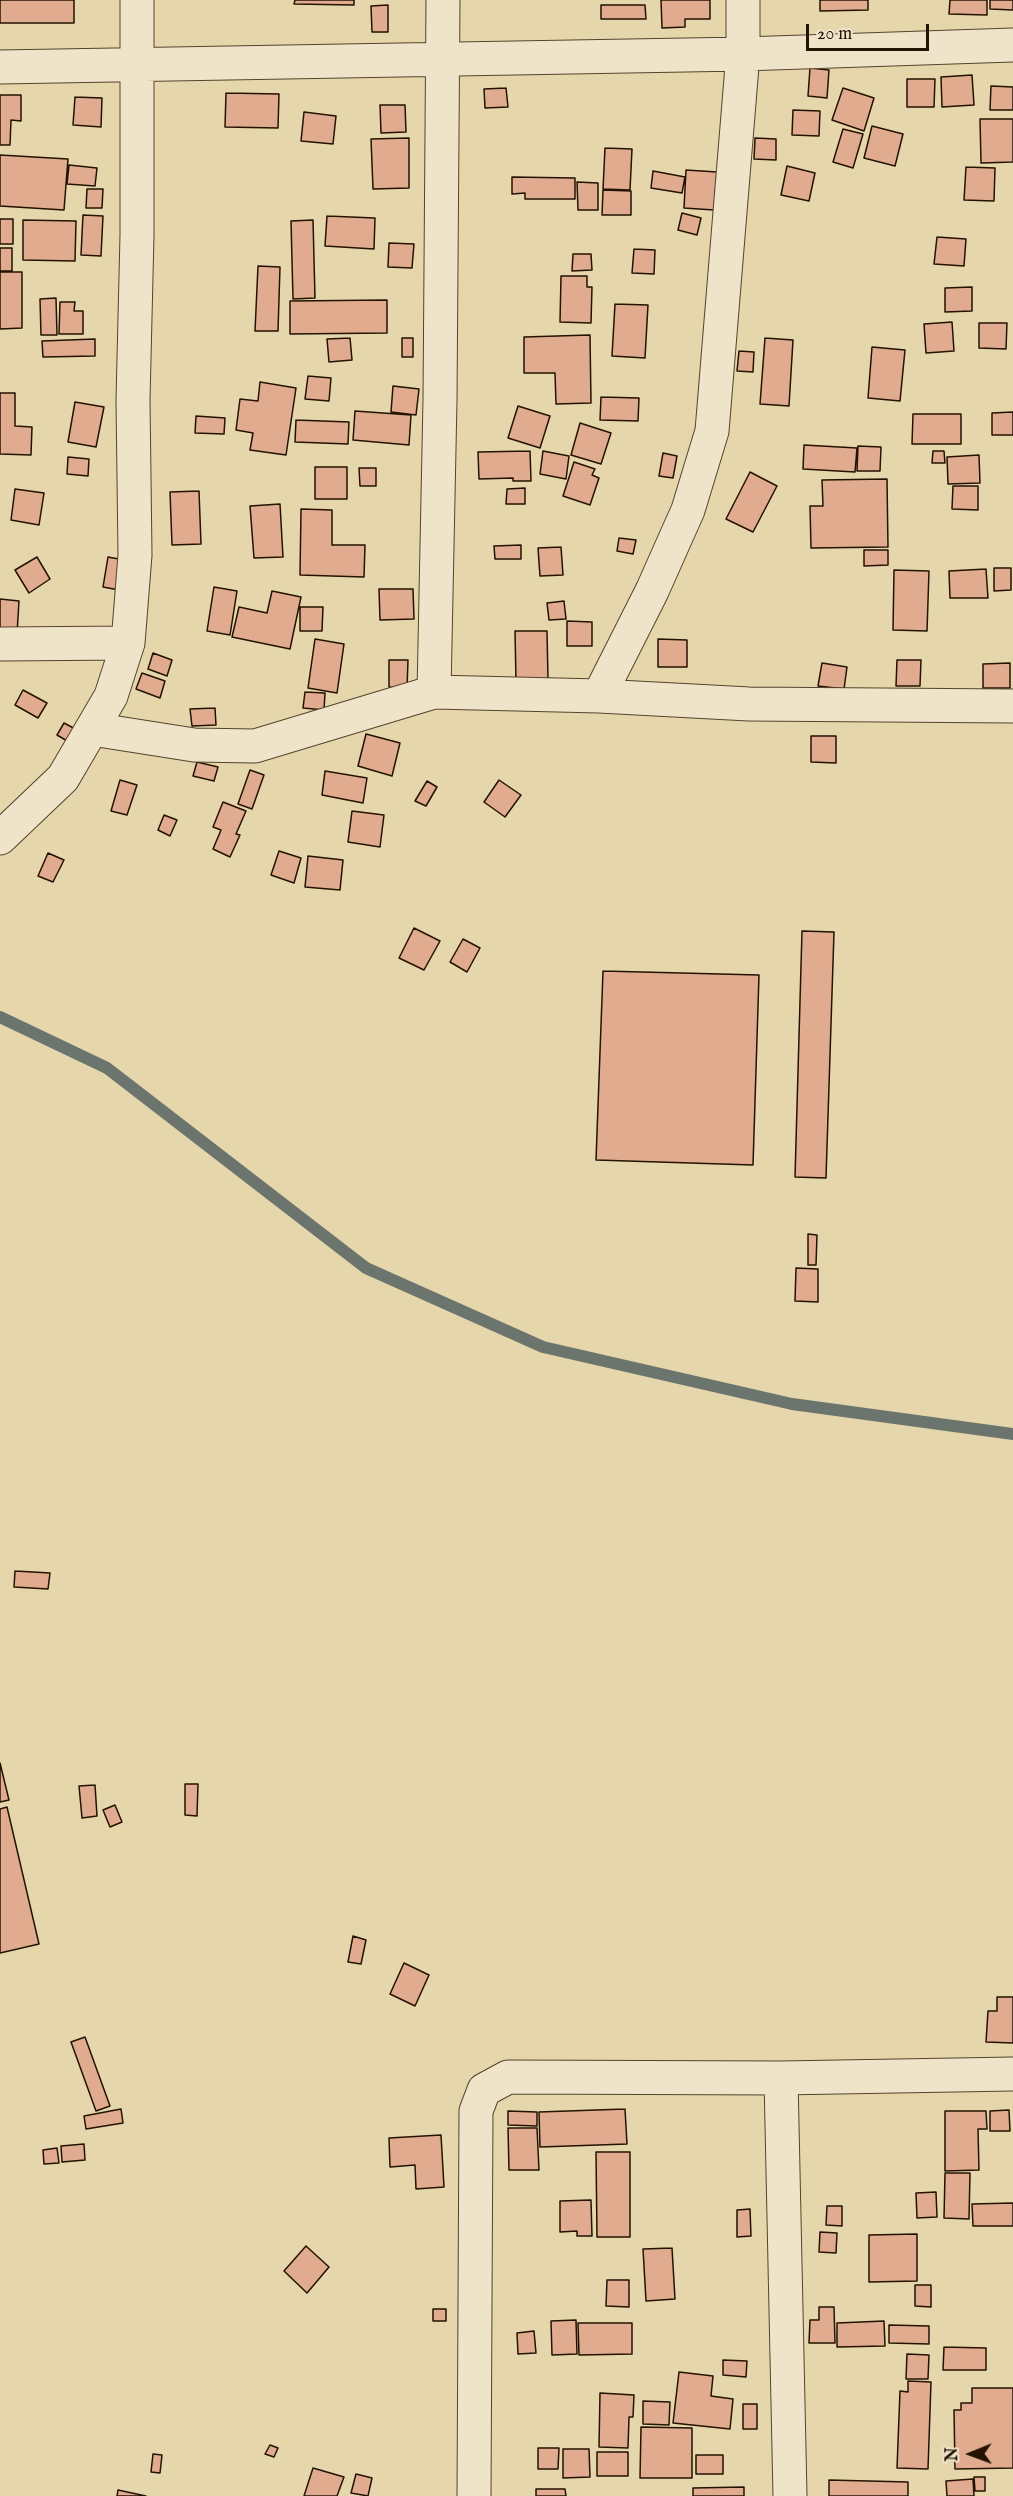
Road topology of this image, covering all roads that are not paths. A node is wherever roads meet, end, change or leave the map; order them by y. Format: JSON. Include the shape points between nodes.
{"nodes":[{"id":1,"x":137,"y":0,"type":"edge"},
{"id":2,"x":443,"y":0,"type":"edge"},
{"id":3,"x":743,"y":0,"type":"edge"},
{"id":4,"x":1013,"y":45,"type":"edge"},
{"id":5,"x":743,"y":54,"type":"junction"},
{"id":6,"x":443,"y":57,"type":"junction"},
{"id":7,"x":136,"y":65,"type":"junction"},
{"id":8,"x":0,"y":67,"type":"edge"},
{"id":9,"x":128,"y":643,"type":"junction"},
{"id":10,"x":0,"y":644,"type":"edge"},
{"id":11,"x":434,"y":692,"type":"junction"},
{"id":12,"x":599,"y":696,"type":"junction"},
{"id":13,"x":1013,"y":706,"type":"edge"},
{"id":14,"x":92,"y":729,"type":"junction"},
{"id":15,"x":0,"y":838,"type":"edge"},
{"id":16,"x":1013,"y":2074,"type":"edge"},
{"id":17,"x":781,"y":2078,"type":"junction"},
{"id":18,"x":474,"y":2496,"type":"edge"},
{"id":19,"x":790,"y":2496,"type":"edge"}],
"edges":[{"from":1,"to":7,"type":"street"},
{"from":2,"to":6,"type":"street"},
{"from":3,"to":5,"type":"street"},
{"from":4,"to":5,"type":"street"},
{"from":5,"to":6,"type":"street"},
{"from":5,"to":12,"type":"street","via":[[712,431],[688,510]]},
{"from":6,"to":7,"type":"street"},
{"from":6,"to":11,"type":"street"},
{"from":7,"to":8,"type":"street"},
{"from":7,"to":9,"type":"street","via":[[135,555]]},
{"from":9,"to":10,"type":"street"},
{"from":9,"to":14,"type":"street","via":[[111,696]]},
{"from":11,"to":12,"type":"street"},
{"from":11,"to":14,"type":"street","via":[[255,746],[194,745]]},
{"from":12,"to":13,"type":"street","via":[[749,704]]},
{"from":14,"to":15,"type":"street","via":[[63,778]]},
{"from":16,"to":17,"type":"street"},
{"from":17,"to":18,"type":"street","via":[[508,2077],[484,2090],[476,2111]]},
{"from":17,"to":19,"type":"street"}]}
